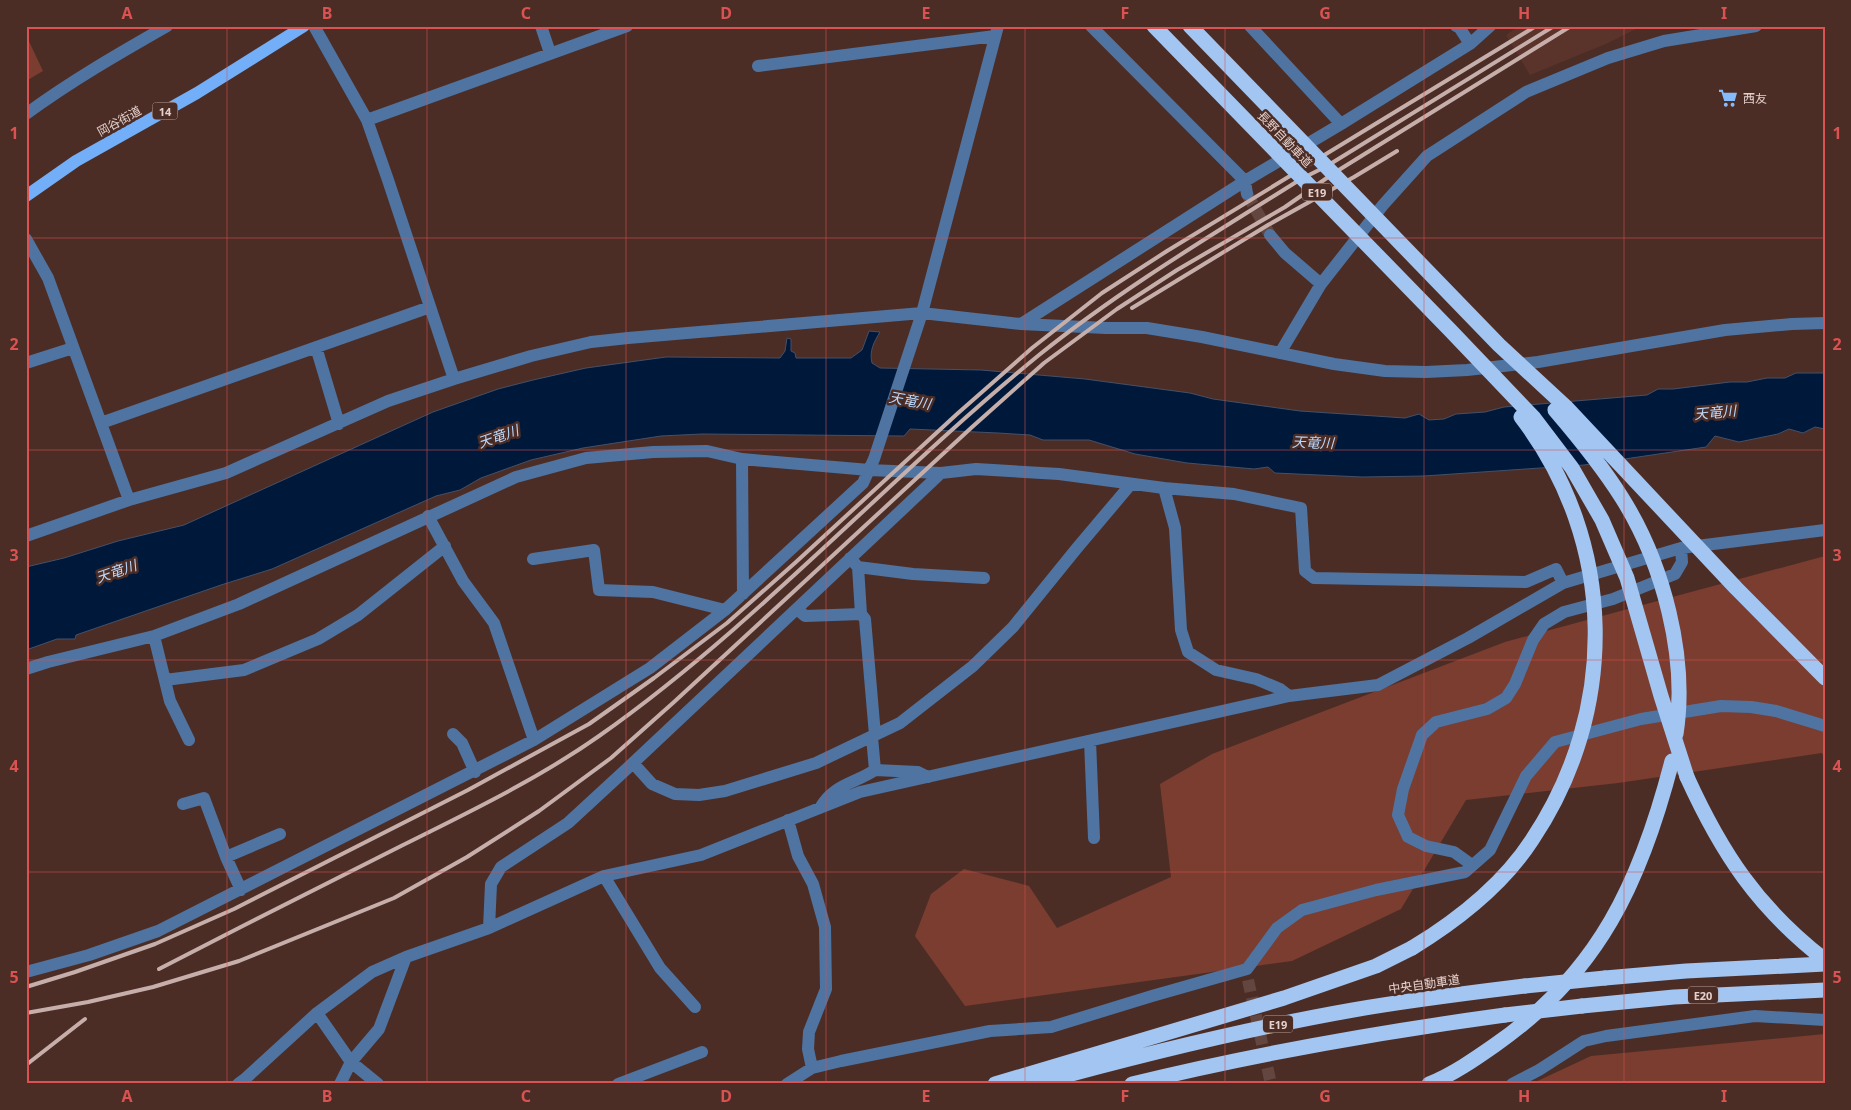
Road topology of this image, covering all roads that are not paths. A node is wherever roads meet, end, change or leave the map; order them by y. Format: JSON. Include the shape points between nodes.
{"nodes":[{"id":1,"x":167,"y":26,"type":"edge"},
{"id":2,"x":304,"y":26,"type":"edge"},
{"id":3,"x":314,"y":26,"type":"edge"},
{"id":4,"x":540,"y":26,"type":"edge"},
{"id":5,"x":627,"y":26,"type":"edge"},
{"id":6,"x":1091,"y":26,"type":"edge"},
{"id":7,"x":1154,"y":26,"type":"edge"},
{"id":8,"x":1190,"y":26,"type":"edge"},
{"id":9,"x":1250,"y":26,"type":"edge"},
{"id":10,"x":1456,"y":26,"type":"edge"},
{"id":11,"x":1490,"y":26,"type":"edge"},
{"id":12,"x":1756,"y":26,"type":"edge"},
{"id":13,"x":996,"y":31,"type":"edge"},
{"id":14,"x":1470,"y":44,"type":"junction"},
{"id":15,"x":550,"y":53,"type":"junction"},
{"id":16,"x":758,"y":66,"type":"dead end"},
{"id":17,"x":26,"y":114,"type":"edge"},
{"id":18,"x":367,"y":120,"type":"junction"},
{"id":19,"x":1341,"y":124,"type":"junction"},
{"id":20,"x":1246,"y":188,"type":"junction"},
{"id":21,"x":26,"y":196,"type":"edge"},
{"id":22,"x":1270,"y":235,"type":"tunnel mouth"},
{"id":23,"x":26,"y":239,"type":"edge"},
{"id":24,"x":1321,"y":284,"type":"junction"},
{"id":25,"x":430,"y":307,"type":"junction"},
{"id":26,"x":922,"y":313,"type":"junction"},
{"id":27,"x":1825,"y":323,"type":"edge"},
{"id":28,"x":1021,"y":324,"type":"junction"},
{"id":29,"x":1499,"y":344,"type":"junction"},
{"id":30,"x":316,"y":347,"type":"junction"},
{"id":31,"x":73,"y":348,"type":"junction"},
{"id":32,"x":1280,"y":353,"type":"junction"},
{"id":33,"x":1478,"y":360,"type":"junction"},
{"id":34,"x":26,"y":363,"type":"edge"},
{"id":35,"x":454,"y":379,"type":"junction"},
{"id":36,"x":101,"y":423,"type":"junction"},
{"id":37,"x":339,"y":424,"type":"junction"},
{"id":38,"x":742,"y":459,"type":"junction"},
{"id":39,"x":872,"y":465,"type":"junction"},
{"id":40,"x":941,"y":473,"type":"junction"},
{"id":41,"x":1131,"y":484,"type":"junction"},
{"id":42,"x":1164,"y":488,"type":"junction"},
{"id":43,"x":129,"y":500,"type":"junction"},
{"id":44,"x":428,"y":516,"type":"junction"},
{"id":45,"x":1825,"y":530,"type":"edge"},
{"id":46,"x":26,"y":536,"type":"edge"},
{"id":47,"x":444,"y":546,"type":"junction"},
{"id":48,"x":1681,"y":548,"type":"junction"},
{"id":49,"x":533,"y":559,"type":"dead end"},
{"id":50,"x":854,"y":563,"type":"junction"},
{"id":51,"x":984,"y":578,"type":"dead end"},
{"id":52,"x":1563,"y":583,"type":"junction"},
{"id":53,"x":743,"y":594,"type":"junction"},
{"id":54,"x":797,"y":609,"type":"junction"},
{"id":55,"x":725,"y":610,"type":"junction"},
{"id":56,"x":862,"y":614,"type":"junction"},
{"id":57,"x":154,"y":636,"type":"junction"},
{"id":58,"x":26,"y":669,"type":"edge"},
{"id":59,"x":1825,"y":678,"type":"edge"},
{"id":60,"x":165,"y":680,"type":"junction"},
{"id":61,"x":1289,"y":696,"type":"junction"},
{"id":62,"x":1825,"y":726,"type":"edge"},
{"id":63,"x":453,"y":734,"type":"dead end"},
{"id":64,"x":874,"y":736,"type":"junction"},
{"id":65,"x":188,"y":740,"type":"dead end"},
{"id":66,"x":534,"y":740,"type":"junction"},
{"id":67,"x":1090,"y":741,"type":"junction"},
{"id":68,"x":633,"y":763,"type":"junction"},
{"id":69,"x":875,"y":770,"type":"junction"},
{"id":70,"x":475,"y":772,"type":"junction"},
{"id":71,"x":928,"y":777,"type":"junction"},
{"id":72,"x":182,"y":804,"type":"dead end"},
{"id":73,"x":820,"y":808,"type":"junction"},
{"id":74,"x":788,"y":820,"type":"junction"},
{"id":75,"x":280,"y":834,"type":"dead end"},
{"id":76,"x":1094,"y":838,"type":"dead end"},
{"id":77,"x":226,"y":857,"type":"junction"},
{"id":78,"x":1472,"y":865,"type":"junction"},
{"id":79,"x":604,"y":876,"type":"junction"},
{"id":80,"x":241,"y":890,"type":"junction"},
{"id":81,"x":489,"y":928,"type":"junction"},
{"id":82,"x":406,"y":957,"type":"junction"},
{"id":83,"x":1825,"y":962,"type":"edge"},
{"id":84,"x":26,"y":972,"type":"edge"},
{"id":85,"x":1525,"y":986,"type":"joint"},
{"id":86,"x":1825,"y":990,"type":"edge"},
{"id":87,"x":694,"y":1007,"type":"dead end"},
{"id":88,"x":317,"y":1013,"type":"junction"},
{"id":89,"x":1505,"y":1014,"type":"joint"},
{"id":90,"x":1825,"y":1020,"type":"edge"},
{"id":91,"x":702,"y":1052,"type":"dead end"},
{"id":92,"x":351,"y":1062,"type":"junction"},
{"id":93,"x":812,"y":1068,"type":"junction"},
{"id":94,"x":238,"y":1084,"type":"edge"},
{"id":95,"x":340,"y":1084,"type":"edge"},
{"id":96,"x":378,"y":1084,"type":"edge"},
{"id":97,"x":618,"y":1084,"type":"edge"},
{"id":98,"x":787,"y":1084,"type":"edge"},
{"id":99,"x":995,"y":1084,"type":"edge"},
{"id":100,"x":1035,"y":1084,"type":"edge"},
{"id":101,"x":1132,"y":1084,"type":"edge"},
{"id":102,"x":1429,"y":1084,"type":"edge"},
{"id":103,"x":1512,"y":1084,"type":"edge"}],
"edges":[{"from":1,"to":17,"type":"street","via":[[103,62]]},
{"from":2,"to":21,"type":"main road","name":"岡谷街道","number":"14","via":[[197,93],[76,160]]},
{"from":3,"to":18,"type":"street"},
{"from":4,"to":15,"type":"street"},
{"from":5,"to":15,"type":"street"},
{"from":6,"to":20,"type":"street"},
{"from":7,"to":33,"type":"highway","name":"長野自動車道","number":"E19","bridge":true},
{"from":8,"to":29,"type":"highway","name":"長野自動車道","number":"E19","bridge":true},
{"from":9,"to":19,"type":"street"},
{"from":10,"to":14,"type":"street","via":[[1460,27]]},
{"from":11,"to":14,"type":"street"},
{"from":12,"to":24,"type":"street","via":[[1664,41],[1608,58],[1526,92],[1427,156],[1383,205]]},
{"from":13,"to":16,"type":"street"},
{"from":13,"to":26,"type":"street"},
{"from":14,"to":19,"type":"street"},
{"from":15,"to":18,"type":"street"},
{"from":18,"to":25,"type":"street"},
{"from":19,"to":20,"type":"street"},
{"from":20,"to":28,"type":"street"},
{"from":22,"to":24,"type":"street","via":[[1285,253]]},
{"from":23,"to":31,"type":"street","via":[[48,278]]},
{"from":24,"to":32,"type":"street"},
{"from":25,"to":30,"type":"street"},
{"from":25,"to":35,"type":"street"},
{"from":26,"to":28,"type":"street"},
{"from":26,"to":35,"type":"street","via":[[591,342]]},
{"from":26,"to":39,"type":"street"},
{"from":27,"to":32,"type":"street","via":[[1725,330],[1538,362],[1466,370],[1385,371]]},
{"from":28,"to":32,"type":"street","via":[[1147,328]]},
{"from":29,"to":59,"type":"highway","bridge":true,"via":[[1566,408]]},
{"from":29,"to":102,"type":"highway","bridge":true,"via":[[1601,466],[1640,531],[1667,605],[1675,642],[1678,720],[1672,761],[1648,844],[1609,925],[1582,965],[1553,999],[1515,1031],[1474,1060]]},
{"from":30,"to":36,"type":"street"},
{"from":30,"to":37,"type":"street"},
{"from":31,"to":34,"type":"street"},
{"from":31,"to":36,"type":"street"},
{"from":33,"to":83,"type":"highway","bridge":true,"via":[[1539,425],[1572,468],[1602,520],[1627,578],[1687,777],[1723,849],[1744,880],[1774,914]]},
{"from":33,"to":99,"type":"highway","bridge":true,"via":[[1525,422],[1555,469],[1581,531],[1594,595],[1594,667],[1580,740],[1569,774],[1531,841],[1507,872],[1476,903],[1445,928],[1376,966],[1284,998]]},
{"from":35,"to":37,"type":"street","via":[[388,401]]},
{"from":36,"to":43,"type":"street"},
{"from":37,"to":43,"type":"street","via":[[226,473]]},
{"from":38,"to":39,"type":"street"},
{"from":38,"to":44,"type":"street","via":[[707,451],[586,458],[516,476]]},
{"from":38,"to":53,"type":"street"},
{"from":39,"to":40,"type":"street"},
{"from":39,"to":53,"type":"street","via":[[863,483]]},
{"from":40,"to":41,"type":"street","via":[[976,469],[1059,474]]},
{"from":40,"to":50,"type":"street"},
{"from":41,"to":42,"type":"street"},
{"from":41,"to":64,"type":"street","via":[[1007,634],[973,666],[900,723]]},
{"from":42,"to":52,"type":"street","via":[[1234,494],[1301,508],[1304,571],[1314,578],[1526,582],[1556,569]]},
{"from":42,"to":61,"type":"street","via":[[1175,528],[1182,630],[1188,652],[1216,670],[1256,679]]},
{"from":43,"to":46,"type":"street"},
{"from":44,"to":47,"type":"street"},
{"from":44,"to":57,"type":"street","via":[[239,604]]},
{"from":45,"to":48,"type":"street"},
{"from":47,"to":60,"type":"street","via":[[358,615],[318,639],[244,670]]},
{"from":47,"to":66,"type":"street","via":[[463,581],[494,623]]},
{"from":48,"to":52,"type":"street"},
{"from":48,"to":78,"type":"street","via":[[1682,562],[1675,574],[1612,599],[1564,612],[1544,624],[1506,698],[1487,709],[1436,722],[1422,735],[1403,789],[1398,815],[1408,837],[1426,846],[1454,852]]},
{"from":49,"to":55,"type":"street","via":[[594,550],[599,590],[653,592]]},
{"from":50,"to":51,"type":"street","via":[[914,574]]},
{"from":50,"to":54,"type":"street"},
{"from":50,"to":56,"type":"street"},
{"from":52,"to":61,"type":"street","via":[[1468,638],[1378,684]]},
{"from":53,"to":55,"type":"street"},
{"from":54,"to":56,"type":"street","via":[[805,616]]},
{"from":54,"to":68,"type":"street"},
{"from":55,"to":66,"type":"street","via":[[650,668]]},
{"from":56,"to":64,"type":"street"},
{"from":57,"to":58,"type":"street"},
{"from":57,"to":60,"type":"street"},
{"from":60,"to":65,"type":"street","via":[[170,701]]},
{"from":61,"to":67,"type":"street"},
{"from":62,"to":78,"type":"street","via":[[1776,711],[1721,706],[1640,719],[1554,742],[1526,776],[1490,850]]},
{"from":63,"to":70,"type":"street","via":[[462,742]]},
{"from":64,"to":68,"type":"street","via":[[816,762],[725,791],[699,795],[675,794],[652,784]]},
{"from":64,"to":69,"type":"street"},
{"from":66,"to":70,"type":"street"},
{"from":67,"to":71,"type":"street"},
{"from":67,"to":76,"type":"street"},
{"from":68,"to":81,"type":"street","via":[[568,823],[501,867],[491,884]]},
{"from":69,"to":71,"type":"street","via":[[918,772]]},
{"from":69,"to":73,"type":"street","via":[[827,796]]},
{"from":70,"to":80,"type":"street"},
{"from":71,"to":73,"type":"street","via":[[860,792]]},
{"from":72,"to":77,"type":"street","via":[[204,798]]},
{"from":73,"to":74,"type":"street"},
{"from":74,"to":79,"type":"street","via":[[701,855]]},
{"from":74,"to":93,"type":"street","via":[[798,856],[813,884],[825,927],[826,990],[810,1032],[808,1049]]},
{"from":75,"to":77,"type":"street"},
{"from":77,"to":80,"type":"street"},
{"from":78,"to":93,"type":"street","via":[[1465,872],[1376,890],[1302,910],[1277,928],[1247,975],[1152,996],[1051,1027],[990,1031]]},
{"from":79,"to":81,"type":"street"},
{"from":79,"to":87,"type":"street","via":[[660,968]]},
{"from":80,"to":84,"type":"street","via":[[158,932]]},
{"from":81,"to":82,"type":"street"},
{"from":82,"to":88,"type":"street","via":[[372,972]]},
{"from":82,"to":92,"type":"street","via":[[379,1029]]},
{"from":83,"to":85,"type":"highway","name":"中央自動車道","number":"E20","bridge":true},
{"from":85,"to":100,"type":"highway","name":"中央自動車道","number":"E19","via":[[1353,1010],[1271,1026],[1187,1044]]},
{"from":86,"to":89,"type":"highway","number":"E20","bridge":true,"via":[[1674,997]]},
{"from":88,"to":92,"type":"street"},
{"from":88,"to":94,"type":"street"},
{"from":89,"to":101,"type":"highway","number":"E19","via":[[1356,1037]]},
{"from":90,"to":103,"type":"street","via":[[1755,1016],[1606,1036],[1584,1041]]},
{"from":91,"to":97,"type":"street"},
{"from":92,"to":95,"type":"street"},
{"from":92,"to":96,"type":"street"},
{"from":93,"to":98,"type":"street"}]}
